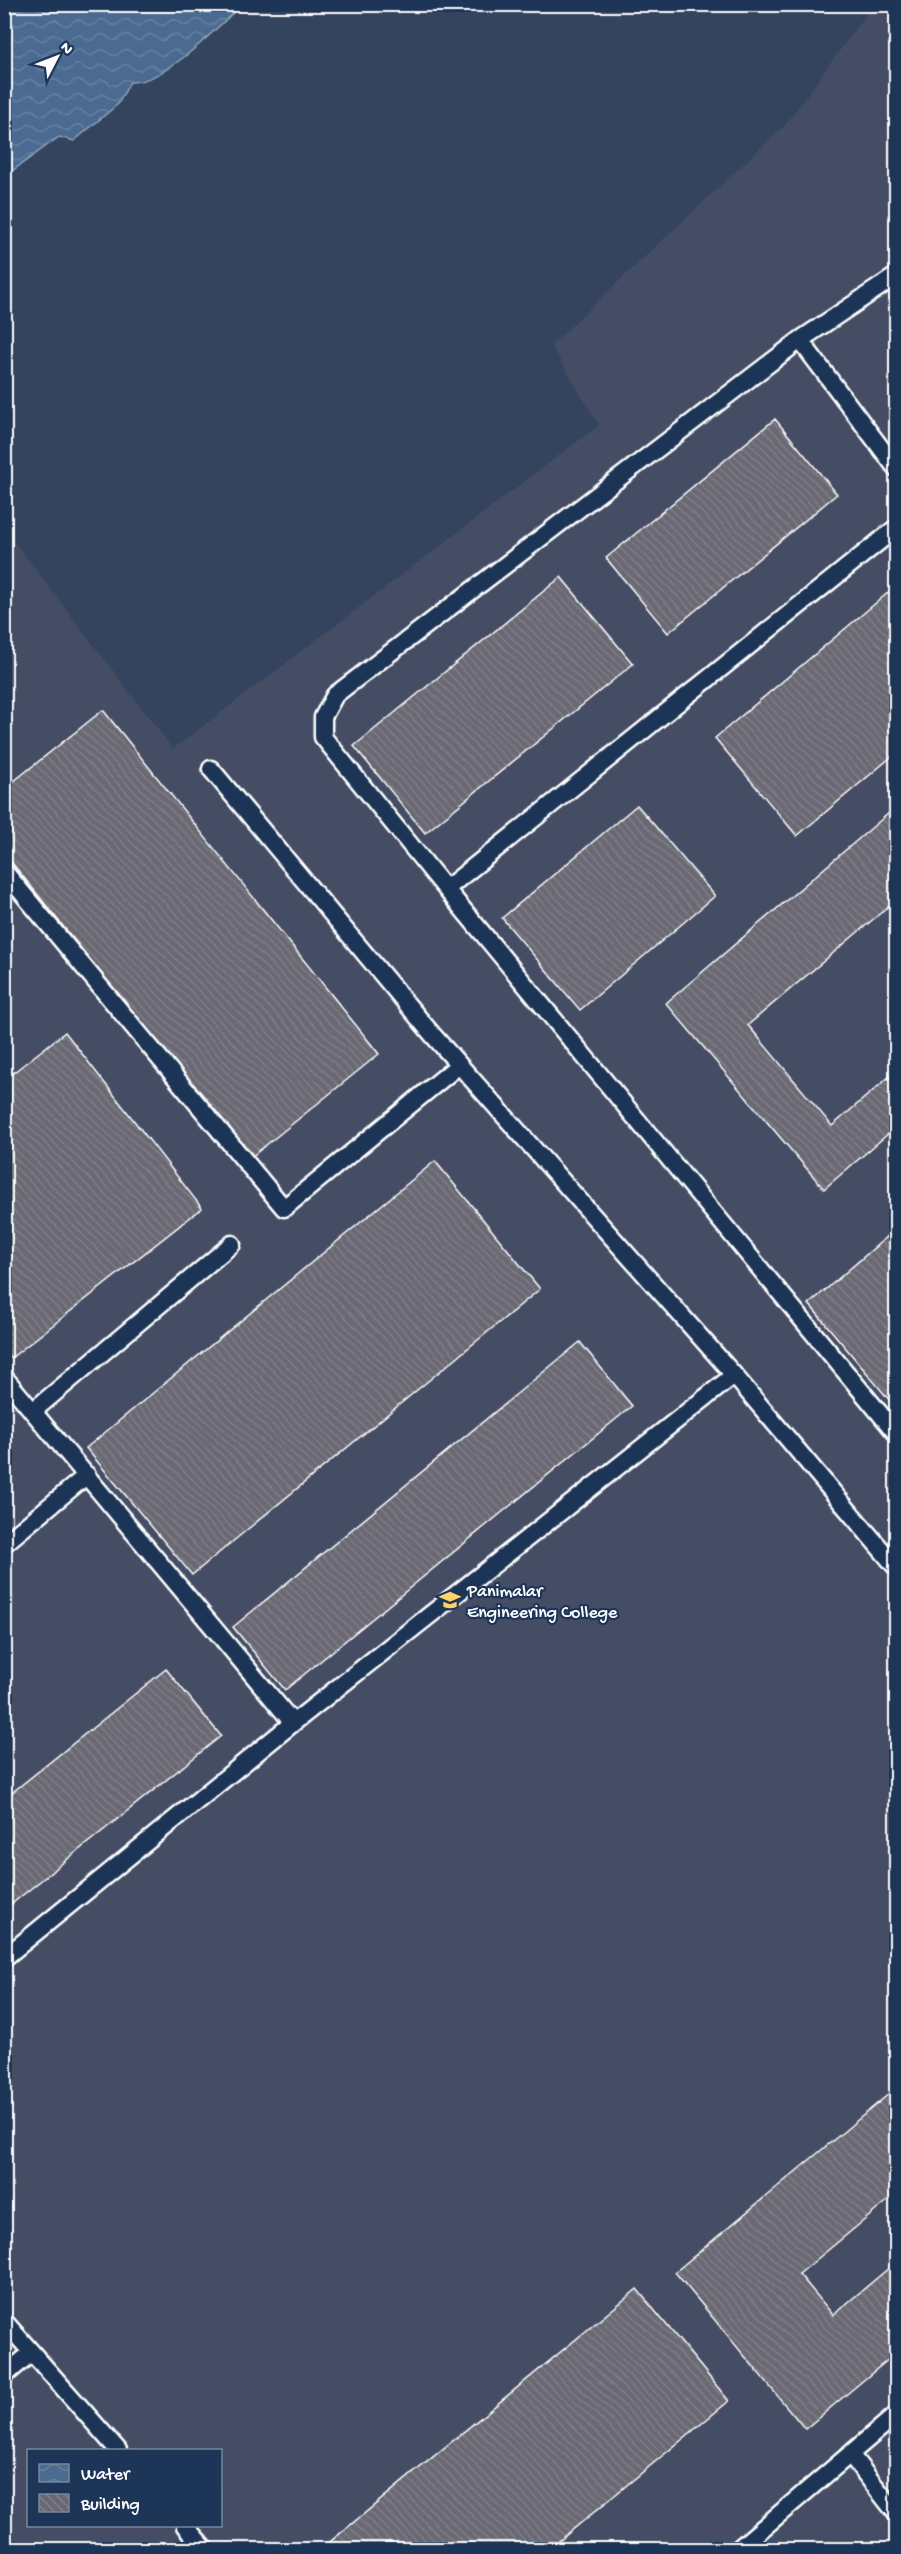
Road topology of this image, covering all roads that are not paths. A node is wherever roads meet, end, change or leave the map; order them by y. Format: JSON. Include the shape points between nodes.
{"nodes":[{"id":1,"x":897,"y":276,"type":"edge"},
{"id":2,"x":800,"y":340,"type":"junction"},
{"id":3,"x":897,"y":468,"type":"edge"},
{"id":4,"x":897,"y":528,"type":"edge"},
{"id":5,"x":211,"y":769,"type":"dead end"},
{"id":6,"x":4,"y":872,"type":"edge"},
{"id":7,"x":446,"y":889,"type":"junction"},
{"id":8,"x":459,"y":1065,"type":"junction"},
{"id":9,"x":232,"y":1244,"type":"dead end"},
{"id":10,"x":734,"y":1375,"type":"junction"},
{"id":11,"x":4,"y":1377,"type":"edge"},
{"id":12,"x":33,"y":1412,"type":"junction"},
{"id":13,"x":897,"y":1433,"type":"edge"},
{"id":14,"x":87,"y":1475,"type":"junction"},
{"id":15,"x":4,"y":1544,"type":"edge"},
{"id":16,"x":897,"y":1567,"type":"edge"},
{"id":17,"x":293,"y":1723,"type":"junction"},
{"id":18,"x":4,"y":1958,"type":"edge"},
{"id":19,"x":4,"y":2321,"type":"edge"},
{"id":20,"x":31,"y":2353,"type":"junction"},
{"id":21,"x":4,"y":2376,"type":"edge"},
{"id":22,"x":897,"y":2415,"type":"edge"},
{"id":23,"x":116,"y":2449,"type":"edge"},
{"id":24,"x":850,"y":2454,"type":"junction"},
{"id":25,"x":897,"y":2513,"type":"edge"},
{"id":26,"x":185,"y":2527,"type":"edge"},
{"id":27,"x":206,"y":2550,"type":"edge"},
{"id":28,"x":737,"y":2550,"type":"edge"}],
"edges":[{"from":1,"to":2,"type":"lane"},
{"from":2,"to":3,"type":"lane"},
{"from":2,"to":7,"type":"lane","via":[[335,695],[323,717],[323,737]]},
{"from":4,"to":7,"type":"lane"},
{"from":5,"to":8,"type":"lane"},
{"from":6,"to":8,"type":"lane","via":[[284,1208]]},
{"from":7,"to":13,"type":"lane"},
{"from":8,"to":10,"type":"lane"},
{"from":9,"to":12,"type":"lane"},
{"from":10,"to":16,"type":"lane"},
{"from":10,"to":17,"type":"lane"},
{"from":11,"to":12,"type":"lane"},
{"from":12,"to":14,"type":"lane"},
{"from":14,"to":15,"type":"lane"},
{"from":14,"to":17,"type":"lane"},
{"from":17,"to":18,"type":"lane"},
{"from":19,"to":20,"type":"lane"},
{"from":20,"to":21,"type":"lane"},
{"from":20,"to":23,"type":"lane"},
{"from":22,"to":24,"type":"lane"},
{"from":24,"to":25,"type":"lane"},
{"from":24,"to":28,"type":"lane"},
{"from":26,"to":27,"type":"lane"}]}
